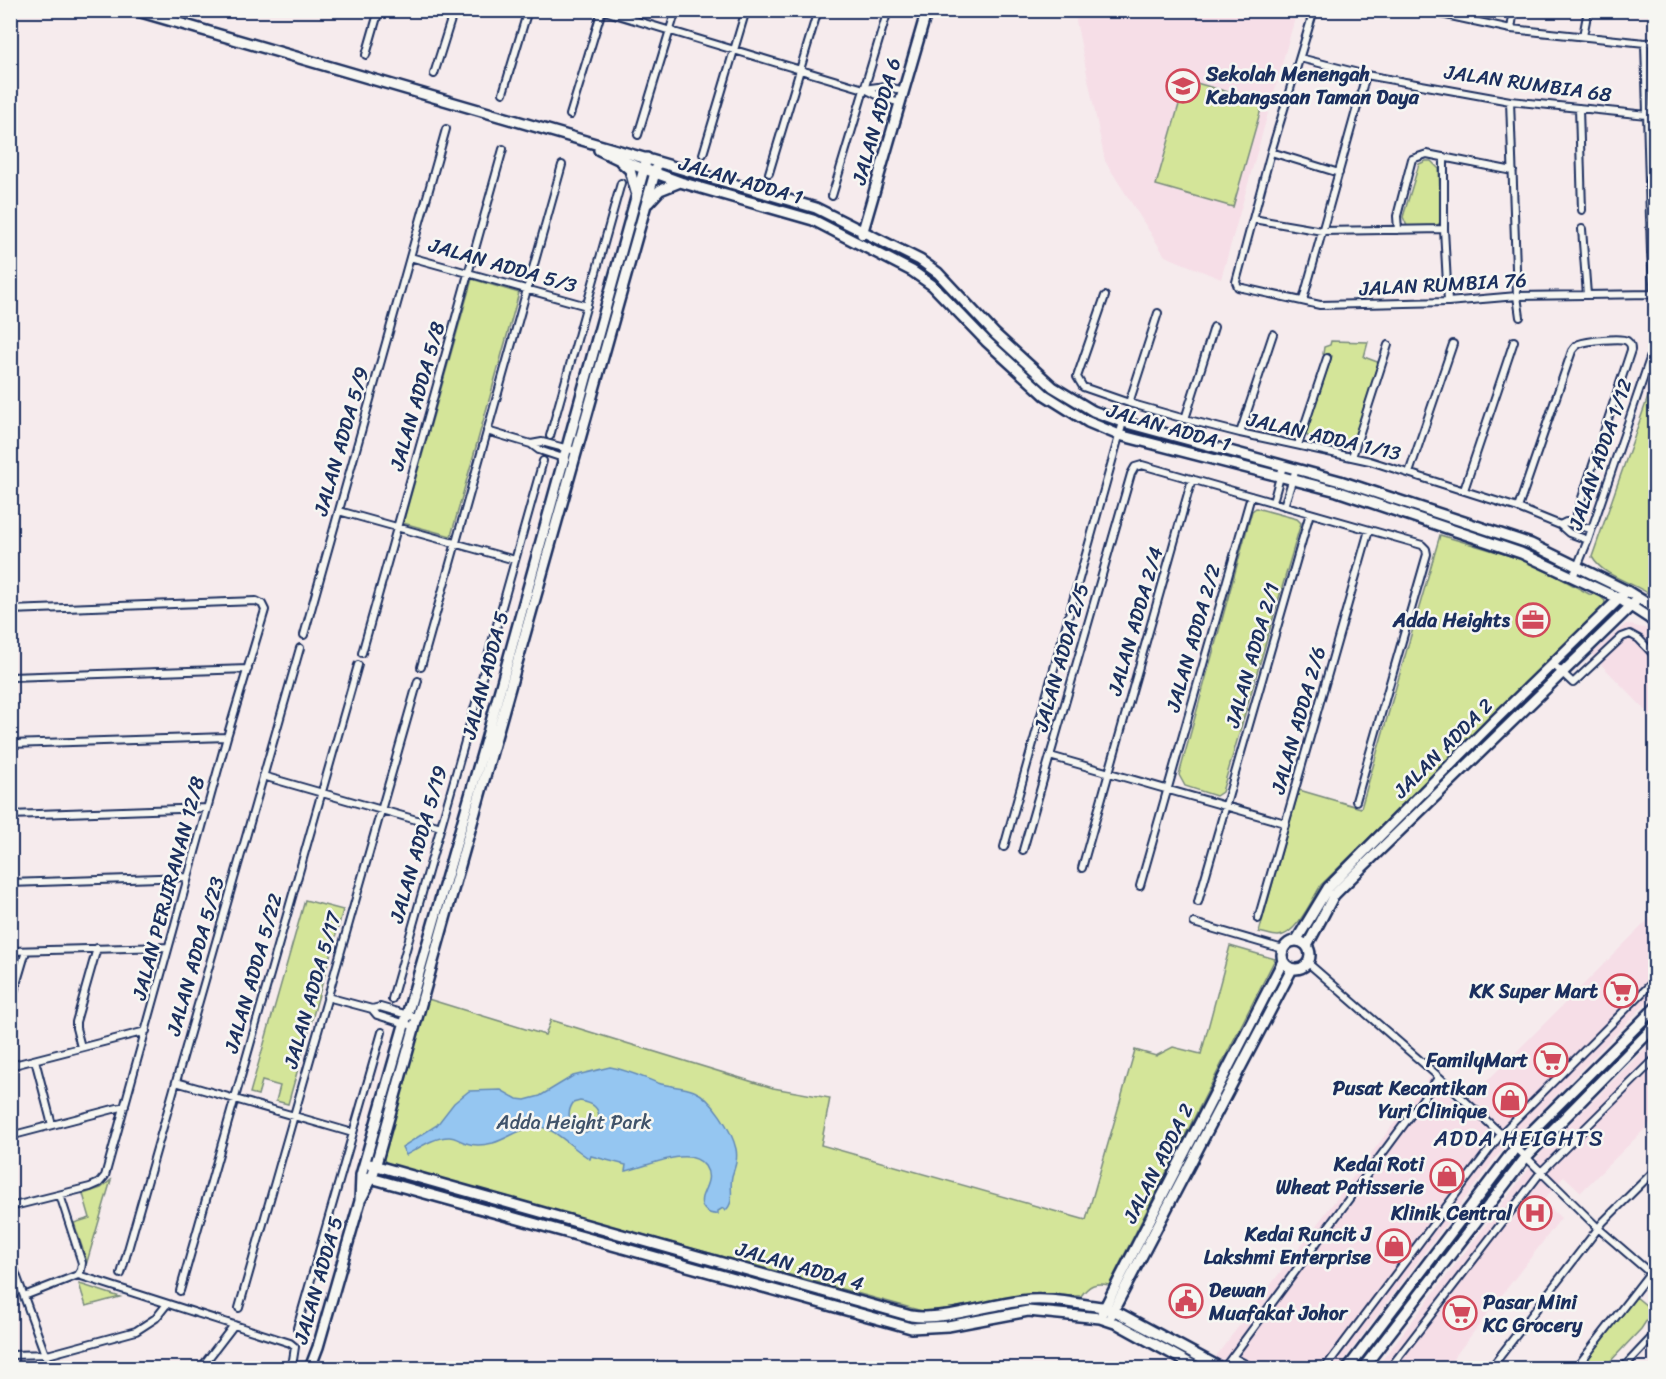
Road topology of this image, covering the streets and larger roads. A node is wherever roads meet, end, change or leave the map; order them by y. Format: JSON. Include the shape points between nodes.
{"nodes":[{"id":1,"x":134,"y":10,"type":"edge"},
{"id":2,"x":379,"y":10,"type":"edge"},
{"id":3,"x":454,"y":10,"type":"edge"},
{"id":4,"x":528,"y":10,"type":"edge"},
{"id":5,"x":602,"y":10,"type":"edge"},
{"id":6,"x":676,"y":10,"type":"edge"},
{"id":7,"x":746,"y":10,"type":"edge"},
{"id":8,"x":818,"y":10,"type":"edge"},
{"id":9,"x":888,"y":10,"type":"edge"},
{"id":10,"x":927,"y":10,"type":"edge"},
{"id":11,"x":1314,"y":10,"type":"edge"},
{"id":12,"x":1423,"y":10,"type":"edge"},
{"id":13,"x":1514,"y":10,"type":"edge"},
{"id":14,"x":1588,"y":10,"type":"edge"},
{"id":15,"x":1442,"y":12,"type":"edge"},
{"id":16,"x":1511,"y":29,"type":"junction"},
{"id":17,"x":670,"y":31,"type":"junction"},
{"id":18,"x":1583,"y":36,"type":"junction"},
{"id":19,"x":1656,"y":42,"type":"edge"},
{"id":20,"x":1645,"y":43,"type":"junction"},
{"id":21,"x":734,"y":50,"type":"junction"},
{"id":22,"x":366,"y":55,"type":"dead end"},
{"id":23,"x":1300,"y":58,"type":"junction"},
{"id":24,"x":800,"y":70,"type":"junction"},
{"id":25,"x":434,"y":74,"type":"dead end"},
{"id":26,"x":1366,"y":75,"type":"junction"},
{"id":27,"x":865,"y":89,"type":"junction"},
{"id":28,"x":904,"y":91,"type":"junction"},
{"id":29,"x":503,"y":93,"type":"dead end"},
{"id":30,"x":1510,"y":101,"type":"junction"},
{"id":31,"x":900,"y":103,"type":"junction"},
{"id":32,"x":1579,"y":108,"type":"junction"},
{"id":33,"x":570,"y":115,"type":"dead end"},
{"id":34,"x":1647,"y":115,"type":"junction"},
{"id":35,"x":446,"y":129,"type":"dead end"},
{"id":36,"x":638,"y":135,"type":"dead end"},
{"id":37,"x":580,"y":141,"type":"junction"},
{"id":38,"x":503,"y":149,"type":"dead end"},
{"id":39,"x":1271,"y":152,"type":"junction"},
{"id":40,"x":703,"y":154,"type":"dead end"},
{"id":41,"x":1444,"y":157,"type":"junction"},
{"id":42,"x":647,"y":158,"type":"junction"},
{"id":43,"x":620,"y":160,"type":"junction"},
{"id":44,"x":659,"y":162,"type":"junction"},
{"id":45,"x":562,"y":165,"type":"dead end"},
{"id":46,"x":644,"y":169,"type":"junction"},
{"id":47,"x":1513,"y":171,"type":"junction"},
{"id":48,"x":655,"y":173,"type":"junction"},
{"id":49,"x":769,"y":173,"type":"dead end"},
{"id":50,"x":1339,"y":173,"type":"junction"},
{"id":51,"x":680,"y":182,"type":"junction"},
{"id":52,"x":621,"y":183,"type":"dead end"},
{"id":53,"x":832,"y":196,"type":"dead end"},
{"id":54,"x":637,"y":197,"type":"junction"},
{"id":55,"x":647,"y":204,"type":"junction"},
{"id":56,"x":1653,"y":205,"type":"edge"},
{"id":57,"x":1582,"y":210,"type":"dead end"},
{"id":58,"x":1253,"y":219,"type":"junction"},
{"id":59,"x":1582,"y":228,"type":"dead end"},
{"id":60,"x":1444,"y":229,"type":"junction"},
{"id":61,"x":1398,"y":230,"type":"junction"},
{"id":62,"x":863,"y":231,"type":"junction"},
{"id":63,"x":1322,"y":231,"type":"junction"},
{"id":64,"x":859,"y":242,"type":"junction"},
{"id":65,"x":410,"y":256,"type":"junction"},
{"id":66,"x":468,"y":273,"type":"junction"},
{"id":67,"x":527,"y":290,"type":"junction"},
{"id":68,"x":1653,"y":294,"type":"junction"},
{"id":69,"x":1587,"y":295,"type":"junction"},
{"id":70,"x":1105,"y":296,"type":"dead end"},
{"id":71,"x":1517,"y":296,"type":"junction"},
{"id":72,"x":1303,"y":300,"type":"junction"},
{"id":73,"x":1448,"y":302,"type":"junction"},
{"id":74,"x":587,"y":306,"type":"junction"},
{"id":75,"x":1158,"y":313,"type":"dead end"},
{"id":76,"x":1520,"y":317,"type":"dead end"},
{"id":77,"x":1656,"y":326,"type":"edge"},
{"id":78,"x":1214,"y":327,"type":"dead end"},
{"id":79,"x":1273,"y":334,"type":"dead end"},
{"id":80,"x":1656,"y":341,"type":"edge"},
{"id":81,"x":1514,"y":342,"type":"dead end"},
{"id":82,"x":1453,"y":344,"type":"dead end"},
{"id":83,"x":1388,"y":345,"type":"dead end"},
{"id":84,"x":1327,"y":358,"type":"dead end"},
{"id":85,"x":1129,"y":403,"type":"junction"},
{"id":86,"x":1185,"y":419,"type":"junction"},
{"id":87,"x":1123,"y":422,"type":"junction"},
{"id":88,"x":487,"y":431,"type":"junction"},
{"id":89,"x":1240,"y":433,"type":"junction"},
{"id":90,"x":1119,"y":435,"type":"junction"},
{"id":91,"x":550,"y":436,"type":"dead end"},
{"id":92,"x":1298,"y":445,"type":"junction"},
{"id":93,"x":570,"y":455,"type":"junction"},
{"id":94,"x":1352,"y":457,"type":"junction"},
{"id":95,"x":543,"y":461,"type":"dead end"},
{"id":96,"x":1283,"y":466,"type":"junction"},
{"id":97,"x":1296,"y":469,"type":"junction"},
{"id":98,"x":1409,"y":473,"type":"junction"},
{"id":99,"x":1280,"y":476,"type":"junction"},
{"id":100,"x":1192,"y":479,"type":"junction"},
{"id":101,"x":1292,"y":479,"type":"junction"},
{"id":102,"x":1464,"y":490,"type":"junction"},
{"id":103,"x":1251,"y":496,"type":"junction"},
{"id":104,"x":1273,"y":502,"type":"junction"},
{"id":105,"x":1284,"y":506,"type":"junction"},
{"id":106,"x":1518,"y":508,"type":"junction"},
{"id":107,"x":339,"y":511,"type":"junction"},
{"id":108,"x":1310,"y":513,"type":"junction"},
{"id":109,"x":1576,"y":516,"type":"dead end"},
{"id":110,"x":1560,"y":525,"type":"junction"},
{"id":111,"x":397,"y":527,"type":"junction"},
{"id":112,"x":1591,"y":529,"type":"junction"},
{"id":113,"x":1369,"y":530,"type":"junction"},
{"id":114,"x":1588,"y":540,"type":"junction"},
{"id":115,"x":456,"y":544,"type":"junction"},
{"id":116,"x":515,"y":560,"type":"junction"},
{"id":117,"x":1578,"y":566,"type":"junction"},
{"id":118,"x":1573,"y":577,"type":"junction"},
{"id":119,"x":1627,"y":591,"type":"junction"},
{"id":120,"x":1639,"y":598,"type":"junction"},
{"id":121,"x":1620,"y":599,"type":"junction"},
{"id":122,"x":1632,"y":606,"type":"junction"},
{"id":123,"x":1656,"y":609,"type":"edge"},
{"id":124,"x":10,"y":610,"type":"edge"},
{"id":125,"x":1656,"y":624,"type":"edge"},
{"id":126,"x":304,"y":635,"type":"dead end"},
{"id":127,"x":300,"y":648,"type":"dead end"},
{"id":128,"x":362,"y":653,"type":"dead end"},
{"id":129,"x":1656,"y":657,"type":"edge"},
{"id":130,"x":1553,"y":664,"type":"junction"},
{"id":131,"x":358,"y":665,"type":"dead end"},
{"id":132,"x":421,"y":667,"type":"dead end"},
{"id":133,"x":248,"y":669,"type":"junction"},
{"id":134,"x":1562,"y":673,"type":"junction"},
{"id":135,"x":10,"y":677,"type":"edge"},
{"id":136,"x":418,"y":681,"type":"dead end"},
{"id":137,"x":480,"y":686,"type":"dead end"},
{"id":138,"x":477,"y":699,"type":"dead end"},
{"id":139,"x":227,"y":737,"type":"junction"},
{"id":140,"x":491,"y":742,"type":"junction"},
{"id":141,"x":10,"y":744,"type":"edge"},
{"id":142,"x":1050,"y":756,"type":"junction"},
{"id":143,"x":1109,"y":772,"type":"junction"},
{"id":144,"x":263,"y":776,"type":"junction"},
{"id":145,"x":1168,"y":789,"type":"junction"},
{"id":146,"x":322,"y":793,"type":"junction"},
{"id":147,"x":1356,"y":801,"type":"dead end"},
{"id":148,"x":1227,"y":806,"type":"junction"},
{"id":149,"x":207,"y":808,"type":"junction"},
{"id":150,"x":381,"y":810,"type":"junction"},
{"id":151,"x":10,"y":815,"type":"edge"},
{"id":152,"x":1285,"y":822,"type":"junction"},
{"id":153,"x":441,"y":827,"type":"junction"},
{"id":154,"x":1005,"y":847,"type":"dead end"},
{"id":155,"x":1023,"y":850,"type":"dead end"},
{"id":156,"x":1359,"y":865,"type":"junction"},
{"id":157,"x":1082,"y":868,"type":"dead end"},
{"id":158,"x":188,"y":877,"type":"junction"},
{"id":159,"x":10,"y":883,"type":"edge"},
{"id":160,"x":1140,"y":886,"type":"dead end"},
{"id":161,"x":1198,"y":902,"type":"dead end"},
{"id":162,"x":1258,"y":919,"type":"dead end"},
{"id":163,"x":1194,"y":923,"type":"dead end"},
{"id":164,"x":1296,"y":941,"type":"junction"},
{"id":165,"x":1307,"y":945,"type":"junction"},
{"id":166,"x":168,"y":947,"type":"junction"},
{"id":167,"x":97,"y":948,"type":"junction"},
{"id":168,"x":1283,"y":949,"type":"junction"},
{"id":169,"x":10,"y":951,"type":"edge"},
{"id":170,"x":26,"y":951,"type":"junction"},
{"id":171,"x":1283,"y":961,"type":"junction"},
{"id":172,"x":1308,"y":963,"type":"junction"},
{"id":173,"x":1292,"y":969,"type":"junction"},
{"id":174,"x":1656,"y":979,"type":"edge"},
{"id":175,"x":327,"y":997,"type":"junction"},
{"id":176,"x":392,"y":999,"type":"dead end"},
{"id":177,"x":10,"y":1005,"type":"edge"},
{"id":178,"x":1656,"y":1007,"type":"edge"},
{"id":179,"x":372,"y":1009,"type":"junction"},
{"id":180,"x":409,"y":1015,"type":"junction"},
{"id":181,"x":417,"y":1023,"type":"junction"},
{"id":182,"x":406,"y":1025,"type":"junction"},
{"id":183,"x":1656,"y":1025,"type":"edge"},
{"id":184,"x":146,"y":1031,"type":"junction"},
{"id":185,"x":382,"y":1032,"type":"dead end"},
{"id":186,"x":81,"y":1047,"type":"junction"},
{"id":187,"x":1656,"y":1058,"type":"edge"},
{"id":188,"x":35,"y":1060,"type":"junction"},
{"id":189,"x":10,"y":1066,"type":"edge"},
{"id":190,"x":1440,"y":1077,"type":"junction"},
{"id":191,"x":176,"y":1082,"type":"junction"},
{"id":192,"x":235,"y":1099,"type":"junction"},
{"id":193,"x":125,"y":1106,"type":"junction"},
{"id":194,"x":294,"y":1116,"type":"junction"},
{"id":195,"x":52,"y":1125,"type":"junction"},
{"id":196,"x":353,"y":1132,"type":"junction"},
{"id":197,"x":1501,"y":1134,"type":"junction"},
{"id":198,"x":10,"y":1136,"type":"edge"},
{"id":199,"x":1516,"y":1147,"type":"junction"},
{"id":200,"x":1526,"y":1157,"type":"junction"},
{"id":201,"x":365,"y":1163,"type":"junction"},
{"id":202,"x":376,"y":1166,"type":"junction"},
{"id":203,"x":1656,"y":1169,"type":"edge"},
{"id":204,"x":1541,"y":1172,"type":"junction"},
{"id":205,"x":361,"y":1175,"type":"junction"},
{"id":206,"x":372,"y":1179,"type":"junction"},
{"id":207,"x":60,"y":1195,"type":"junction"},
{"id":208,"x":360,"y":1201,"type":"junction"},
{"id":209,"x":10,"y":1208,"type":"edge"},
{"id":210,"x":1598,"y":1228,"type":"junction"},
{"id":211,"x":10,"y":1258,"type":"edge"},
{"id":212,"x":1656,"y":1265,"type":"edge"},
{"id":213,"x":1649,"y":1272,"type":"junction"},
{"id":214,"x":121,"y":1274,"type":"dead end"},
{"id":215,"x":78,"y":1275,"type":"junction"},
{"id":216,"x":1126,"y":1285,"type":"junction"},
{"id":217,"x":180,"y":1291,"type":"dead end"},
{"id":218,"x":24,"y":1296,"type":"junction"},
{"id":219,"x":167,"y":1304,"type":"junction"},
{"id":220,"x":1103,"y":1307,"type":"junction"},
{"id":221,"x":239,"y":1308,"type":"dead end"},
{"id":222,"x":1113,"y":1310,"type":"junction"},
{"id":223,"x":1105,"y":1320,"type":"junction"},
{"id":224,"x":1133,"y":1320,"type":"junction"},
{"id":225,"x":234,"y":1325,"type":"junction"},
{"id":226,"x":297,"y":1328,"type":"dead end"},
{"id":227,"x":1656,"y":1333,"type":"edge"},
{"id":228,"x":45,"y":1354,"type":"junction"},
{"id":229,"x":10,"y":1355,"type":"edge"},
{"id":230,"x":1232,"y":1357,"type":"junction"},
{"id":231,"x":1628,"y":1367,"type":"edge"},
{"id":232,"x":50,"y":1368,"type":"edge"},
{"id":233,"x":202,"y":1368,"type":"edge"},
{"id":234,"x":288,"y":1368,"type":"edge"},
{"id":235,"x":310,"y":1368,"type":"edge"},
{"id":236,"x":1198,"y":1368,"type":"edge"},
{"id":237,"x":1222,"y":1368,"type":"edge"},
{"id":238,"x":1253,"y":1368,"type":"edge"},
{"id":239,"x":1325,"y":1368,"type":"edge"},
{"id":240,"x":1348,"y":1368,"type":"edge"},
{"id":241,"x":1363,"y":1368,"type":"edge"},
{"id":242,"x":1390,"y":1368,"type":"edge"},
{"id":243,"x":1491,"y":1368,"type":"edge"},
{"id":244,"x":1576,"y":1368,"type":"edge"}],
"edges":[{"from":1,"to":37,"type":"street","name":"JALAN ADDA 1"},
{"from":2,"to":22,"type":"street"},
{"from":3,"to":25,"type":"street"},
{"from":4,"to":29,"type":"street"},
{"from":5,"to":17,"type":"street"},
{"from":5,"to":33,"type":"street"},
{"from":6,"to":17,"type":"street"},
{"from":7,"to":21,"type":"street"},
{"from":8,"to":24,"type":"street"},
{"from":9,"to":27,"type":"street"},
{"from":10,"to":28,"type":"street","name":"JALAN ADDA 6"},
{"from":11,"to":23,"type":"street"},
{"from":12,"to":15,"type":"street"},
{"from":13,"to":16,"type":"street"},
{"from":14,"to":18,"type":"street"},
{"from":15,"to":16,"type":"street"},
{"from":16,"to":18,"type":"street"},
{"from":17,"to":21,"type":"street"},
{"from":17,"to":36,"type":"street"},
{"from":18,"to":20,"type":"street"},
{"from":19,"to":20,"type":"street"},
{"from":20,"to":34,"type":"street"},
{"from":21,"to":24,"type":"street"},
{"from":21,"to":40,"type":"street"},
{"from":23,"to":26,"type":"street","name":"JALAN RUMBIA 68"},
{"from":23,"to":39,"type":"street"},
{"from":24,"to":27,"type":"street"},
{"from":24,"to":49,"type":"street"},
{"from":26,"to":30,"type":"street","name":"JALAN RUMBIA 68"},
{"from":26,"to":50,"type":"street"},
{"from":27,"to":28,"type":"street","via":[[885,86]]},
{"from":27,"to":31,"type":"street"},
{"from":27,"to":53,"type":"street"},
{"from":28,"to":31,"type":"street","name":"JALAN ADDA 6"},
{"from":30,"to":32,"type":"street","name":"JALAN RUMBIA 68"},
{"from":30,"to":47,"type":"street"},
{"from":31,"to":62,"type":"street","name":"JALAN ADDA 6"},
{"from":32,"to":34,"type":"street","name":"JALAN RUMBIA 68"},
{"from":32,"to":57,"type":"street"},
{"from":34,"to":56,"type":"street"},
{"from":35,"to":65,"type":"street"},
{"from":37,"to":42,"type":"street","name":"JALAN ADDA 1"},
{"from":37,"to":43,"type":"street","name":"JALAN ADDA 1"},
{"from":38,"to":66,"type":"street","name":"JALAN ADDA 5/8"},
{"from":39,"to":50,"type":"street"},
{"from":39,"to":58,"type":"street"},
{"from":41,"to":47,"type":"street"},
{"from":41,"to":60,"type":"street"},
{"from":41,"to":61,"type":"street","via":[[1427,154],[1412,159],[1397,216]]},
{"from":42,"to":44,"type":"street","name":"JALAN ADDA 1"},
{"from":42,"to":46,"type":"street","name":"JALAN ADDA 5"},
{"from":43,"to":46,"type":"street","name":"JALAN ADDA 1"},
{"from":43,"to":54,"type":"street","via":[[630,170]]},
{"from":44,"to":48,"type":"street","name":"JALAN ADDA 5"},
{"from":44,"to":62,"type":"street","name":"JALAN ADDA 1","via":[[816,208]]},
{"from":45,"to":67,"type":"street"},
{"from":46,"to":48,"type":"street","name":"JALAN ADDA 1"},
{"from":46,"to":54,"type":"street","name":"JALAN ADDA 5"},
{"from":47,"to":71,"type":"street"},
{"from":48,"to":51,"type":"street","name":"JALAN ADDA 1"},
{"from":48,"to":55,"type":"street","name":"JALAN ADDA 5"},
{"from":50,"to":63,"type":"street"},
{"from":51,"to":55,"type":"street","via":[[660,190]]},
{"from":51,"to":64,"type":"street","name":"JALAN ADDA 1","via":[[813,220]]},
{"from":52,"to":74,"type":"street"},
{"from":54,"to":93,"type":"street","name":"JALAN ADDA 5"},
{"from":55,"to":93,"type":"street","name":"JALAN ADDA 5"},
{"from":56,"to":68,"type":"street"},
{"from":58,"to":63,"type":"street"},
{"from":58,"to":72,"type":"street","name":"JALAN RUMBIA 76","via":[[1236,282],[1238,287]]},
{"from":59,"to":69,"type":"street"},
{"from":60,"to":61,"type":"street"},
{"from":60,"to":73,"type":"street"},
{"from":61,"to":63,"type":"street"},
{"from":62,"to":64,"type":"street","name":"JALAN ADDA 6"},
{"from":62,"to":87,"type":"street","name":"JALAN ADDA 1","via":[[938,273],[995,334],[1053,387],[1093,411]]},
{"from":63,"to":72,"type":"street"},
{"from":64,"to":90,"type":"street","name":"JALAN ADDA 1","via":[[932,285],[1045,395],[1088,422]]},
{"from":65,"to":66,"type":"street","name":"JALAN ADDA 5/3"},
{"from":65,"to":107,"type":"street","name":"JALAN ADDA 5/9"},
{"from":66,"to":67,"type":"street","name":"JALAN ADDA 5/3"},
{"from":66,"to":111,"type":"street","name":"JALAN ADDA 5/8"},
{"from":67,"to":74,"type":"street","name":"JALAN ADDA 5/3"},
{"from":67,"to":88,"type":"street"},
{"from":68,"to":69,"type":"street","name":"JALAN RUMBIA 76"},
{"from":68,"to":77,"type":"street"},
{"from":69,"to":71,"type":"street","name":"JALAN RUMBIA 76"},
{"from":70,"to":85,"type":"street","name":"JALAN ADDA 1/13","via":[[1077,377],[1083,387]]},
{"from":71,"to":73,"type":"street","name":"JALAN RUMBIA 76"},
{"from":71,"to":76,"type":"street"},
{"from":72,"to":73,"type":"street","name":"JALAN RUMBIA 76","via":[[1320,305]]},
{"from":74,"to":91,"type":"street"},
{"from":75,"to":85,"type":"street"},
{"from":78,"to":86,"type":"street"},
{"from":79,"to":89,"type":"street"},
{"from":80,"to":112,"type":"street","name":"JALAN ADDA 1/12"},
{"from":81,"to":102,"type":"street"},
{"from":82,"to":98,"type":"street"},
{"from":83,"to":94,"type":"street"},
{"from":84,"to":92,"type":"street"},
{"from":85,"to":86,"type":"street","name":"JALAN ADDA 1/13"},
{"from":86,"to":89,"type":"street","name":"JALAN ADDA 1/13"},
{"from":87,"to":90,"type":"street"},
{"from":87,"to":96,"type":"street","name":"JALAN ADDA 1"},
{"from":88,"to":93,"type":"street","via":[[539,450]]},
{"from":88,"to":115,"type":"street"},
{"from":89,"to":92,"type":"street","name":"JALAN ADDA 1/13"},
{"from":90,"to":99,"type":"street","name":"JALAN ADDA 1"},
{"from":90,"to":154,"type":"street"},
{"from":92,"to":94,"type":"street","name":"JALAN ADDA 1/13"},
{"from":93,"to":140,"type":"street","name":"JALAN ADDA 5"},
{"from":94,"to":98,"type":"street","name":"JALAN ADDA 1/13"},
{"from":95,"to":116,"type":"street"},
{"from":96,"to":97,"type":"street","name":"JALAN ADDA 1"},
{"from":96,"to":99,"type":"street"},
{"from":97,"to":101,"type":"street"},
{"from":97,"to":117,"type":"street","name":"JALAN ADDA 1","via":[[1531,544]]},
{"from":98,"to":102,"type":"street","name":"JALAN ADDA 1/13"},
{"from":99,"to":101,"type":"street","name":"JALAN ADDA 1"},
{"from":99,"to":104,"type":"street"},
{"from":100,"to":103,"type":"street"},
{"from":100,"to":142,"type":"street","name":"JALAN ADDA 2/5","via":[[1142,465],[1131,474]]},
{"from":100,"to":143,"type":"street","name":"JALAN ADDA 2/4"},
{"from":101,"to":105,"type":"street"},
{"from":101,"to":118,"type":"street","name":"JALAN ADDA 1","via":[[1521,553]]},
{"from":102,"to":106,"type":"street","name":"JALAN ADDA 1/13"},
{"from":103,"to":104,"type":"street"},
{"from":103,"to":145,"type":"street","name":"JALAN ADDA 2/2"},
{"from":104,"to":105,"type":"street"},
{"from":105,"to":108,"type":"street"},
{"from":106,"to":109,"type":"street","via":[[1572,351],[1585,342],[1627,340],[1631,350]]},
{"from":106,"to":110,"type":"street","name":"JALAN ADDA 1/13"},
{"from":107,"to":111,"type":"street"},
{"from":107,"to":126,"type":"street","name":"JALAN ADDA 5/9"},
{"from":108,"to":113,"type":"street"},
{"from":108,"to":148,"type":"street","name":"JALAN ADDA 2/1"},
{"from":110,"to":112,"type":"street","via":[[1566,522]]},
{"from":110,"to":114,"type":"street"},
{"from":111,"to":115,"type":"street"},
{"from":111,"to":128,"type":"street","name":"JALAN ADDA 5/8"},
{"from":112,"to":114,"type":"street","name":"JALAN ADDA 1/12"},
{"from":113,"to":147,"type":"street","via":[[1422,545],[1427,554]]},
{"from":113,"to":152,"type":"street","name":"JALAN ADDA 2/6"},
{"from":114,"to":117,"type":"street","name":"JALAN ADDA 1/12"},
{"from":115,"to":116,"type":"street"},
{"from":115,"to":132,"type":"street"},
{"from":116,"to":137,"type":"street"},
{"from":117,"to":118,"type":"street","name":"JALAN ADDA 1/12"},
{"from":117,"to":119,"type":"street","name":"JALAN ADDA 1"},
{"from":118,"to":121,"type":"street","name":"JALAN ADDA 1"},
{"from":119,"to":120,"type":"street","name":"JALAN ADDA 1"},
{"from":119,"to":121,"type":"street","name":"JALAN ADDA 2"},
{"from":120,"to":122,"type":"street","name":"JALAN ADDA 2"},
{"from":120,"to":123,"type":"street","name":"JALAN ADDA 1"},
{"from":121,"to":122,"type":"street","name":"JALAN ADDA 1"},
{"from":121,"to":130,"type":"street","name":"JALAN ADDA 2"},
{"from":122,"to":125,"type":"street","name":"JALAN ADDA 1"},
{"from":122,"to":134,"type":"street","name":"JALAN ADDA 2"},
{"from":124,"to":133,"type":"street","name":"JALAN PERJIRANAN 12/8","via":[[256,601],[265,610]]},
{"from":127,"to":144,"type":"street","name":"JALAN ADDA 5/23"},
{"from":129,"to":134,"type":"street","via":[[1630,634],[1573,683]]},
{"from":130,"to":134,"type":"street"},
{"from":130,"to":156,"type":"street","name":"JALAN ADDA 2"},
{"from":131,"to":146,"type":"street","name":"JALAN ADDA 5/22"},
{"from":133,"to":135,"type":"street"},
{"from":133,"to":139,"type":"street","name":"JALAN PERJIRANAN 12/8"},
{"from":134,"to":156,"type":"street","name":"JALAN ADDA 2"},
{"from":136,"to":150,"type":"street","name":"JALAN ADDA 5/17"},
{"from":138,"to":153,"type":"street","name":"JALAN ADDA 5/19"},
{"from":139,"to":141,"type":"street"},
{"from":139,"to":149,"type":"street","name":"JALAN PERJIRANAN 12/8"},
{"from":140,"to":180,"type":"street","name":"JALAN ADDA 5"},
{"from":140,"to":181,"type":"street","name":"JALAN ADDA 5"},
{"from":142,"to":143,"type":"street"},
{"from":142,"to":155,"type":"street","name":"JALAN ADDA 2/5"},
{"from":143,"to":145,"type":"street"},
{"from":143,"to":157,"type":"street","name":"JALAN ADDA 2/4"},
{"from":144,"to":146,"type":"street"},
{"from":144,"to":191,"type":"street","name":"JALAN ADDA 5/23"},
{"from":145,"to":148,"type":"street"},
{"from":145,"to":160,"type":"street","name":"JALAN ADDA 2/2"},
{"from":146,"to":150,"type":"street"},
{"from":146,"to":192,"type":"street","name":"JALAN ADDA 5/22"},
{"from":148,"to":152,"type":"street"},
{"from":148,"to":161,"type":"street","name":"JALAN ADDA 2/1"},
{"from":149,"to":151,"type":"street"},
{"from":149,"to":158,"type":"street","name":"JALAN PERJIRANAN 12/8"},
{"from":150,"to":153,"type":"street"},
{"from":150,"to":175,"type":"street","name":"JALAN ADDA 5/17"},
{"from":152,"to":162,"type":"street","name":"JALAN ADDA 2/6"},
{"from":153,"to":176,"type":"street","name":"JALAN ADDA 5/19"},
{"from":156,"to":164,"type":"street","name":"JALAN ADDA 2","via":[[1328,888]]},
{"from":156,"to":165,"type":"street","name":"JALAN ADDA 2","via":[[1334,896]]},
{"from":158,"to":159,"type":"street"},
{"from":158,"to":166,"type":"street","name":"JALAN PERJIRANAN 12/8"},
{"from":163,"to":168,"type":"street"},
{"from":164,"to":165,"type":"street"},
{"from":164,"to":168,"type":"street","name":"JALAN ADDA 2"},
{"from":165,"to":172,"type":"street"},
{"from":166,"to":167,"type":"street"},
{"from":166,"to":184,"type":"street","name":"JALAN PERJIRANAN 12/8"},
{"from":167,"to":170,"type":"street"},
{"from":167,"to":186,"type":"street","via":[[75,1028]]},
{"from":168,"to":171,"type":"street","name":"JALAN ADDA 2"},
{"from":169,"to":170,"type":"street"},
{"from":170,"to":177,"type":"street"},
{"from":171,"to":173,"type":"street"},
{"from":171,"to":220,"type":"street","name":"JALAN ADDA 2"},
{"from":172,"to":173,"type":"street","via":[[1301,969]]},
{"from":172,"to":190,"type":"street"},
{"from":173,"to":216,"type":"street","name":"JALAN ADDA 2"},
{"from":174,"to":197,"type":"street"},
{"from":175,"to":179,"type":"street"},
{"from":175,"to":194,"type":"street","name":"JALAN ADDA 5/17"},
{"from":178,"to":199,"type":"street"},
{"from":179,"to":180,"type":"street","via":[[380,1007]]},
{"from":179,"to":182,"type":"street","via":[[377,1015]]},
{"from":180,"to":181,"type":"street"},
{"from":180,"to":182,"type":"street","name":"JALAN ADDA 5"},
{"from":181,"to":182,"type":"street"},
{"from":181,"to":202,"type":"street","name":"JALAN ADDA 5"},
{"from":182,"to":201,"type":"street","name":"JALAN ADDA 5"},
{"from":183,"to":200,"type":"street"},
{"from":184,"to":186,"type":"street"},
{"from":184,"to":193,"type":"street","name":"JALAN PERJIRANAN 12/8"},
{"from":185,"to":196,"type":"street"},
{"from":186,"to":188,"type":"street"},
{"from":187,"to":204,"type":"street"},
{"from":188,"to":189,"type":"street"},
{"from":188,"to":195,"type":"street"},
{"from":190,"to":197,"type":"street"},
{"from":190,"to":230,"type":"street"},
{"from":191,"to":192,"type":"street"},
{"from":191,"to":214,"type":"street","name":"JALAN ADDA 5/23"},
{"from":192,"to":194,"type":"street"},
{"from":192,"to":217,"type":"street","name":"JALAN ADDA 5/22"},
{"from":193,"to":195,"type":"street"},
{"from":193,"to":207,"type":"street","name":"JALAN PERJIRANAN 12/8","via":[[105,1176],[90,1187]]},
{"from":194,"to":196,"type":"street"},
{"from":194,"to":221,"type":"street","name":"JALAN ADDA 5/17"},
{"from":195,"to":198,"type":"street"},
{"from":196,"to":226,"type":"street"},
{"from":197,"to":199,"type":"street"},
{"from":197,"to":239,"type":"street"},
{"from":199,"to":200,"type":"street"},
{"from":199,"to":240,"type":"street"},
{"from":200,"to":204,"type":"street"},
{"from":200,"to":241,"type":"street"},
{"from":201,"to":202,"type":"street","name":"JALAN ADDA 4"},
{"from":201,"to":205,"type":"street","name":"JALAN ADDA 5"},
{"from":202,"to":206,"type":"street","name":"JALAN ADDA 5"},
{"from":202,"to":220,"type":"street","name":"JALAN ADDA 4","via":[[911,1316],[928,1317],[1041,1299]]},
{"from":203,"to":210,"type":"street"},
{"from":204,"to":210,"type":"street"},
{"from":204,"to":242,"type":"street"},
{"from":205,"to":206,"type":"street","name":"JALAN ADDA 4"},
{"from":205,"to":208,"type":"street","name":"JALAN ADDA 5"},
{"from":206,"to":208,"type":"street","name":"JALAN ADDA 5"},
{"from":206,"to":223,"type":"street","name":"JALAN ADDA 4","via":[[910,1329],[1028,1311]]},
{"from":207,"to":209,"type":"street"},
{"from":207,"to":215,"type":"street","via":[[82,1263]]},
{"from":208,"to":235,"type":"street","name":"JALAN ADDA 5"},
{"from":210,"to":213,"type":"street"},
{"from":210,"to":243,"type":"street"},
{"from":211,"to":218,"type":"street"},
{"from":212,"to":213,"type":"street"},
{"from":213,"to":244,"type":"street"},
{"from":215,"to":218,"type":"street"},
{"from":215,"to":219,"type":"street"},
{"from":216,"to":222,"type":"street","name":"JALAN ADDA 2"},
{"from":216,"to":224,"type":"street","via":[[1122,1307]]},
{"from":218,"to":228,"type":"street"},
{"from":219,"to":225,"type":"street"},
{"from":219,"to":228,"type":"street","via":[[156,1318],[136,1331]]},
{"from":220,"to":222,"type":"street","name":"JALAN ADDA 4"},
{"from":220,"to":223,"type":"street","name":"JALAN ADDA 2"},
{"from":222,"to":223,"type":"street","name":"JALAN ADDA 2"},
{"from":222,"to":224,"type":"street","name":"JALAN ADDA 4"},
{"from":223,"to":236,"type":"street","name":"JALAN ADDA 4"},
{"from":224,"to":237,"type":"street","name":"JALAN ADDA 4"},
{"from":225,"to":233,"type":"street"},
{"from":225,"to":234,"type":"street","via":[[290,1343],[295,1347]]},
{"from":227,"to":231,"type":"street"},
{"from":228,"to":229,"type":"street"},
{"from":228,"to":232,"type":"street"},
{"from":230,"to":237,"type":"street"},
{"from":230,"to":238,"type":"street"}]}
